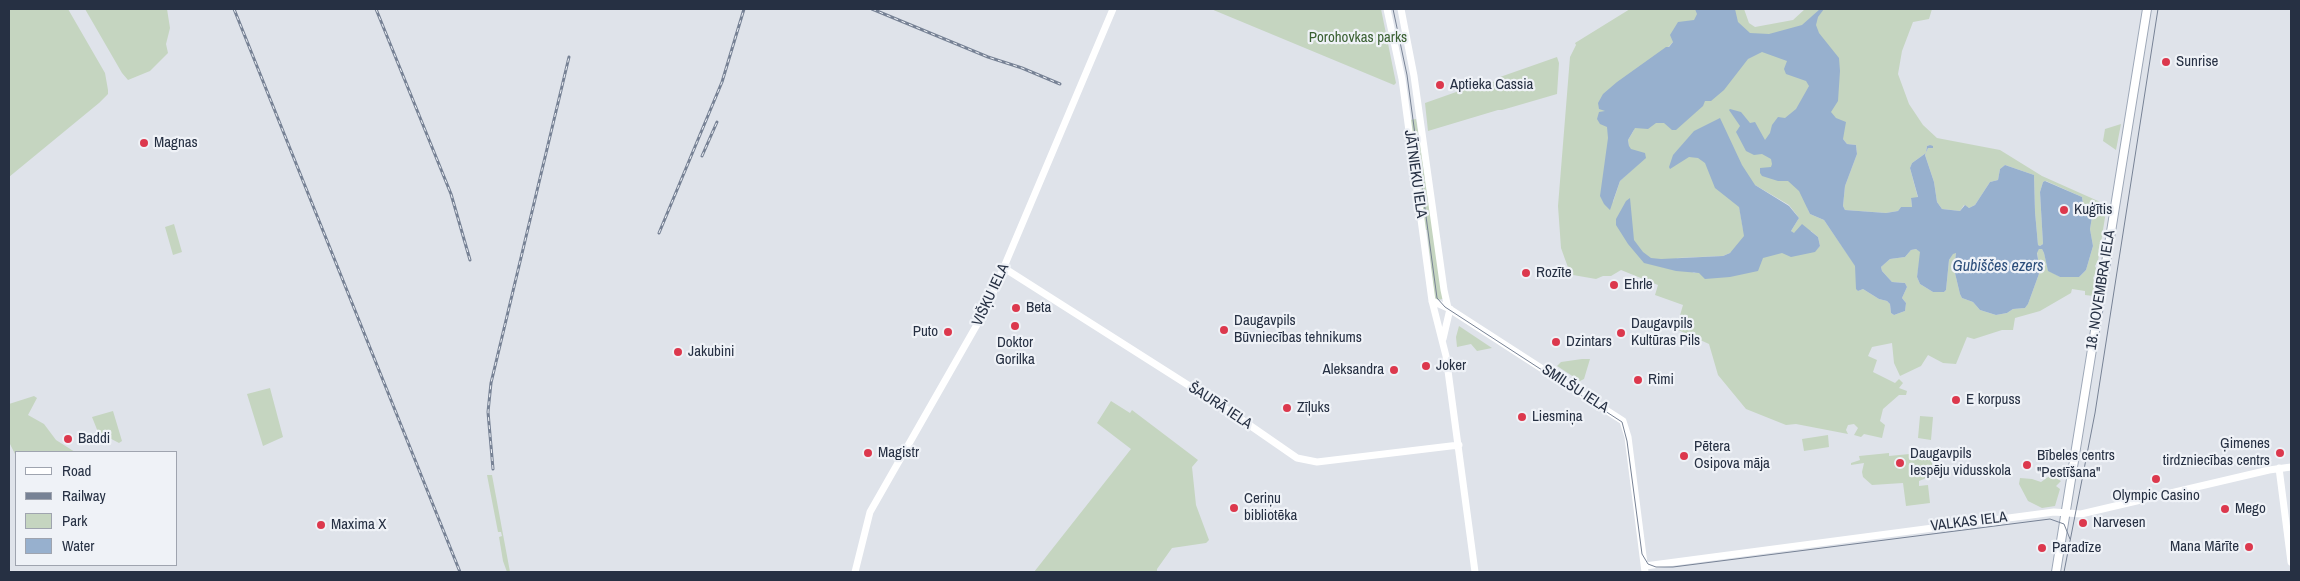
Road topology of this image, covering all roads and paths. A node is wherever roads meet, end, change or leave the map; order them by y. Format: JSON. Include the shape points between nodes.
{"nodes":[{"id":1,"x":1113,"y":9,"type":"edge"},
{"id":2,"x":1388,"y":9,"type":"edge"},
{"id":3,"x":1401,"y":9,"type":"edge"},
{"id":4,"x":2147,"y":9,"type":"edge"},
{"id":5,"x":1004,"y":268,"type":"junction"},
{"id":6,"x":1432,"y":301,"type":"junction"},
{"id":7,"x":1449,"y":309,"type":"junction"},
{"id":8,"x":1443,"y":339,"type":"junction"},
{"id":9,"x":1459,"y":445,"type":"junction"},
{"id":10,"x":2291,"y":467,"type":"edge"},
{"id":11,"x":2280,"y":468,"type":"junction"},
{"id":12,"x":2066,"y":513,"type":"junction"},
{"id":13,"x":2291,"y":562,"type":"edge"},
{"id":14,"x":1645,"y":569,"type":"edge"},
{"id":15,"x":855,"y":572,"type":"edge"},
{"id":16,"x":1475,"y":572,"type":"edge"},
{"id":17,"x":2056,"y":572,"type":"edge"}],
"edges":[{"from":1,"to":5,"type":"street","name":"VIŠĶU IELA"},
{"from":2,"to":6,"type":"street","name":"JĀTNIEKU IELA","via":[[1402,79]]},
{"from":3,"to":7,"type":"street","name":"JĀTNIEKU IELA"},
{"from":4,"to":12,"type":"main road","name":"18. NOVEMBRA IELA"},
{"from":5,"to":9,"type":"street","name":"ŠAURĀ IELA","via":[[1297,458],[1317,462]]},
{"from":5,"to":15,"type":"street","name":"VIŠĶU IELA","via":[[980,322],[870,512]]},
{"from":6,"to":7,"type":"street","name":"SMILŠU IELA"},
{"from":6,"to":8,"type":"street","name":"JĀTNIEKU IELA"},
{"from":7,"to":8,"type":"street","name":"JĀTNIEKU IELA"},
{"from":7,"to":14,"type":"street","name":"SMILŠU IELA","via":[[1623,421],[1628,437]]},
{"from":8,"to":9,"type":"street","name":"JĀTNIEKU IELA"},
{"from":9,"to":16,"type":"street","name":"JĀTNIEKU IELA"},
{"from":10,"to":11,"type":"street","name":"VALKAS IELA"},
{"from":11,"to":12,"type":"street","name":"VALKAS IELA","via":[[2097,511]]},
{"from":11,"to":13,"type":"street"},
{"from":12,"to":14,"type":"street","name":"VALKAS IELA","via":[[1920,528]]},
{"from":12,"to":17,"type":"main road","name":"18. NOVEMBRA IELA"}]}
